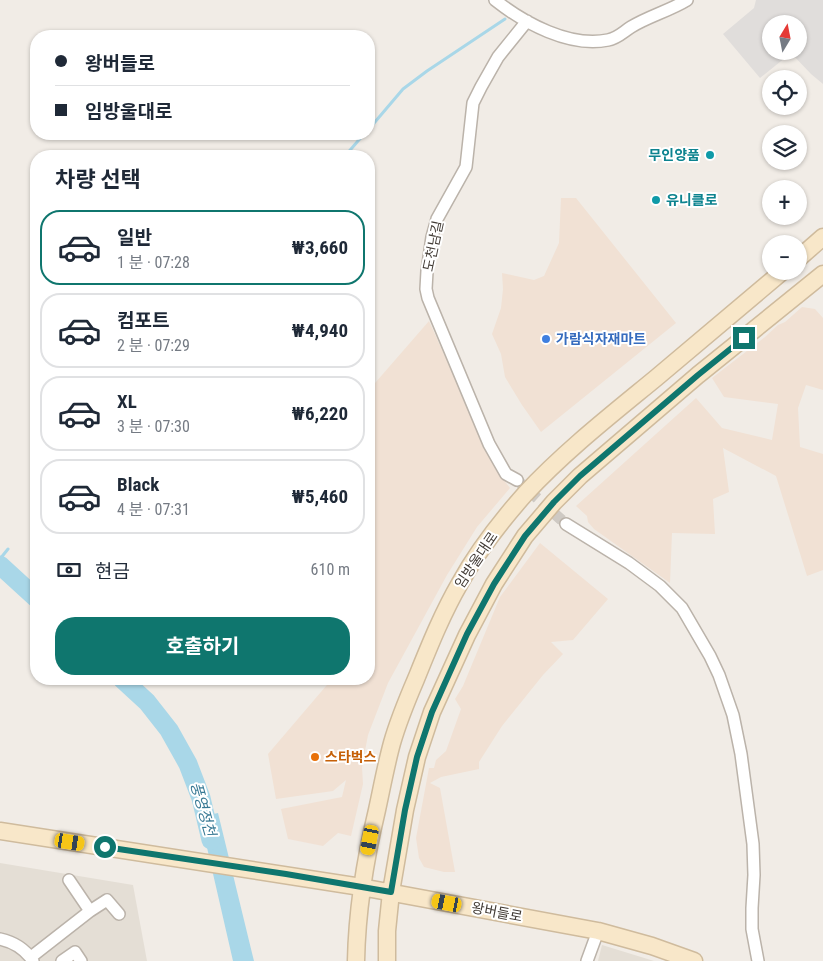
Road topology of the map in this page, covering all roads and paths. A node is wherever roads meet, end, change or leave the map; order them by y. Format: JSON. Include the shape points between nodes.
{"nodes":[{"id":1,"x":495,"y":0,"type":"edge"},
{"id":2,"x":686,"y":0,"type":"edge"},
{"id":3,"x":527,"y":21,"type":"junction"},
{"id":4,"x":823,"y":237,"type":"edge"},
{"id":5,"x":807,"y":251,"type":"edge"},
{"id":6,"x":823,"y":274,"type":"edge"},
{"id":7,"x":772,"y":280,"type":"edge"},
{"id":8,"x":517,"y":480,"type":"tunnel mouth"},
{"id":9,"x":566,"y":524,"type":"tunnel mouth"},
{"id":10,"x":0,"y":831,"type":"edge"},
{"id":11,"x":69,"y":880,"type":"dead end"},
{"id":12,"x":361,"y":886,"type":"junction"},
{"id":13,"x":391,"y":892,"type":"junction"},
{"id":14,"x":90,"y":911,"type":"junction"},
{"id":15,"x":119,"y":914,"type":"dead end"},
{"id":16,"x":598,"y":931,"type":"junction"},
{"id":17,"x":0,"y":939,"type":"edge"},
{"id":18,"x":32,"y":959,"type":"edge"},
{"id":19,"x":62,"y":961,"type":"edge"},
{"id":20,"x":82,"y":961,"type":"edge"},
{"id":21,"x":356,"y":961,"type":"edge"},
{"id":22,"x":387,"y":961,"type":"edge"},
{"id":23,"x":587,"y":961,"type":"edge"},
{"id":24,"x":694,"y":961,"type":"edge"},
{"id":25,"x":758,"y":961,"type":"edge"}],
"edges":[{"from":1,"to":3,"type":"street"},
{"from":2,"to":3,"type":"street","via":[[610,40],[577,40]]},
{"from":3,"to":8,"type":"street","name":"도천남길","via":[[498,58],[473,104],[466,167],[437,219],[426,280],[428,298],[489,444],[506,474]]},
{"from":4,"to":5,"type":"main road"},
{"from":6,"to":13,"type":"main road","name":"임방울대로","via":[[580,476],[525,536],[489,592],[432,712],[417,757]]},
{"from":7,"to":12,"type":"main road","name":"임방울대로","via":[[554,464],[525,494],[478,555],[432,640],[393,742]]},
{"from":9,"to":25,"type":"street","via":[[660,586],[682,608],[719,675],[733,715],[741,754],[753,844],[752,929]]},
{"from":10,"to":12,"type":"main road","name":"왕버들로"},
{"from":11,"to":14,"type":"street"},
{"from":12,"to":13,"type":"main road","name":"왕버들로"},
{"from":12,"to":21,"type":"main road","name":"임방울대로"},
{"from":13,"to":16,"type":"main road","name":"왕버들로"},
{"from":13,"to":22,"type":"main road","name":"임방울대로"},
{"from":14,"to":15,"type":"street","via":[[107,900]]},
{"from":14,"to":18,"type":"street"},
{"from":16,"to":23,"type":"street"},
{"from":16,"to":24,"type":"main road","name":"왕버들로"},
{"from":17,"to":18,"type":"street","via":[[22,948]]},
{"from":19,"to":20,"type":"street","via":[[76,952]]}]}
